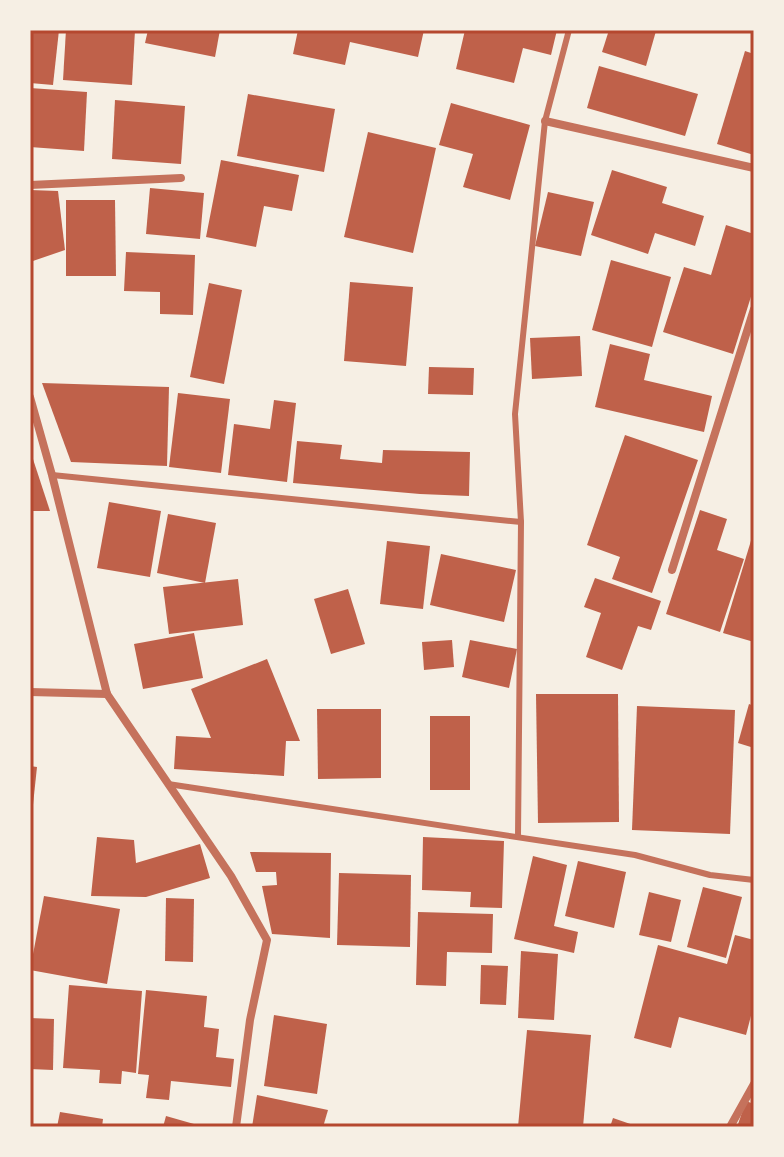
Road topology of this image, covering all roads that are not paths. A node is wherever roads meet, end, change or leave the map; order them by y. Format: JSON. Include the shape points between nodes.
{"nodes":[{"id":1,"x":569,"y":30,"type":"edge"},
{"id":2,"x":545,"y":121,"type":"junction"},
{"id":3,"x":754,"y":168,"type":"edge"},
{"id":4,"x":181,"y":178,"type":"dead end"},
{"id":5,"x":30,"y":185,"type":"edge"},
{"id":6,"x":754,"y":309,"type":"edge"},
{"id":7,"x":30,"y":397,"type":"edge"},
{"id":8,"x":52,"y":475,"type":"junction"},
{"id":9,"x":521,"y":522,"type":"junction"},
{"id":10,"x":672,"y":570,"type":"dead end"},
{"id":11,"x":30,"y":692,"type":"edge"},
{"id":12,"x":107,"y":694,"type":"junction"},
{"id":13,"x":168,"y":784,"type":"junction"},
{"id":14,"x":518,"y":836,"type":"junction"},
{"id":15,"x":754,"y":880,"type":"edge"},
{"id":16,"x":754,"y":1084,"type":"edge"},
{"id":17,"x":236,"y":1127,"type":"edge"},
{"id":18,"x":730,"y":1127,"type":"edge"}],
"edges":[{"from":1,"to":2,"type":"lane"},
{"from":2,"to":3,"type":"street"},
{"from":2,"to":9,"type":"lane","via":[[515,414]]},
{"from":4,"to":5,"type":"street"},
{"from":6,"to":10,"type":"street"},
{"from":7,"to":8,"type":"street"},
{"from":8,"to":9,"type":"lane"},
{"from":8,"to":12,"type":"street"},
{"from":9,"to":14,"type":"lane"},
{"from":11,"to":12,"type":"street"},
{"from":12,"to":13,"type":"street"},
{"from":13,"to":14,"type":"lane"},
{"from":13,"to":17,"type":"street","via":[[267,940]]},
{"from":14,"to":15,"type":"lane"},
{"from":16,"to":18,"type":"street"}]}
